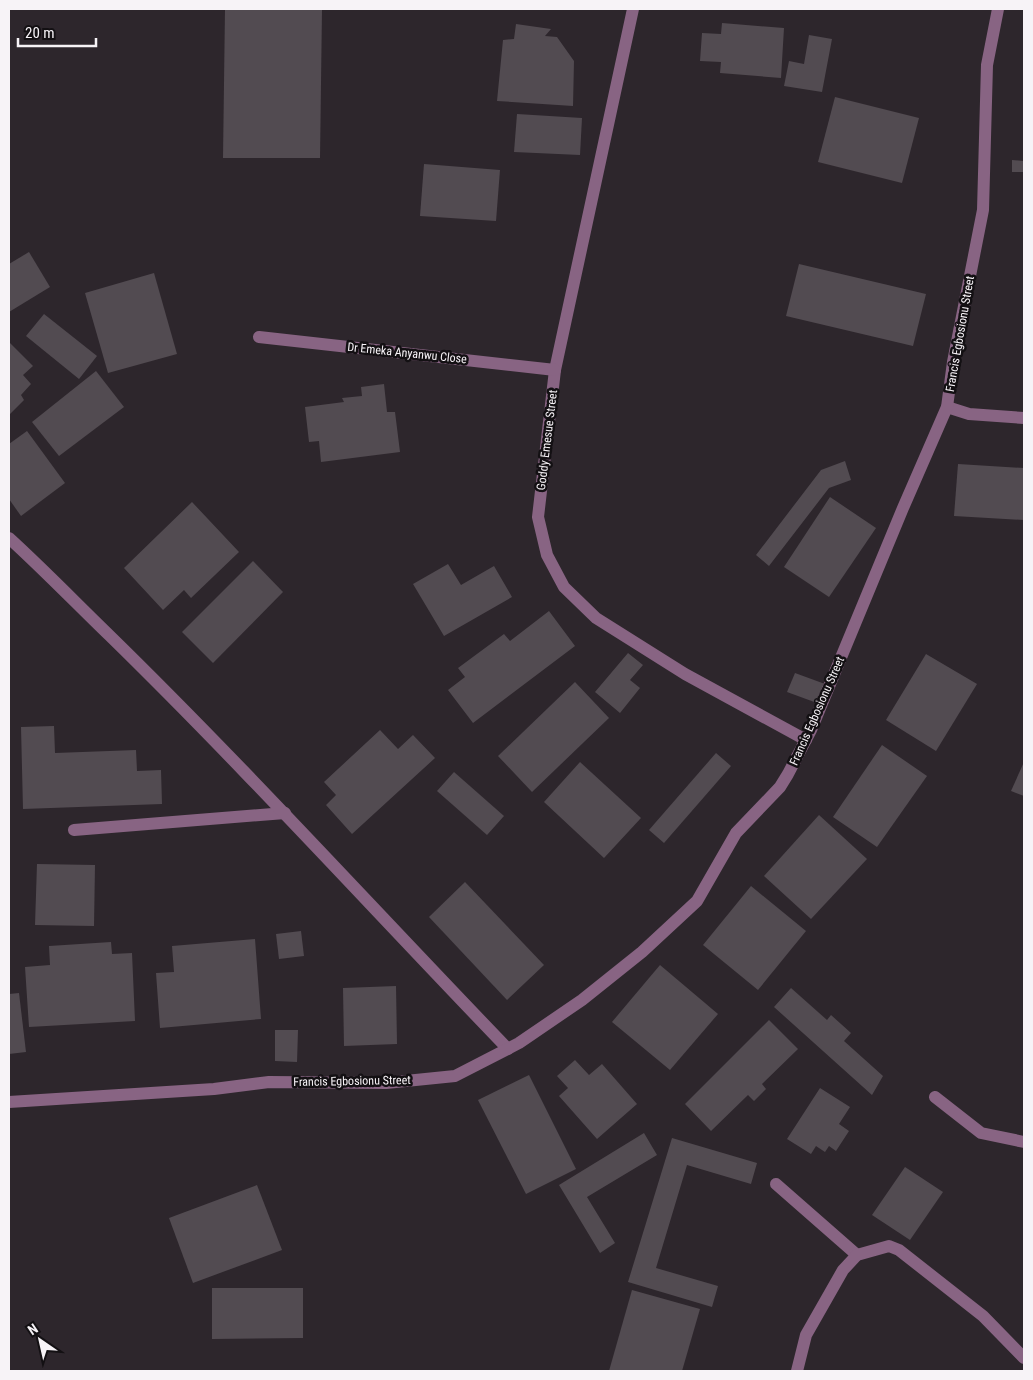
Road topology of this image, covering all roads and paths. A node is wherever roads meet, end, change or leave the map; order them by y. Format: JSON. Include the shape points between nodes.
{"nodes":[{"id":1,"x":633,"y":9,"type":"edge"},
{"id":2,"x":998,"y":9,"type":"edge"},
{"id":3,"x":259,"y":337,"type":"dead end"},
{"id":4,"x":555,"y":370,"type":"junction"},
{"id":5,"x":947,"y":407,"type":"junction"},
{"id":6,"x":1024,"y":418,"type":"edge"},
{"id":7,"x":9,"y":538,"type":"edge"},
{"id":8,"x":806,"y":740,"type":"junction"},
{"id":9,"x":285,"y":813,"type":"junction"},
{"id":10,"x":74,"y":830,"type":"dead end"},
{"id":11,"x":508,"y":1049,"type":"junction"},
{"id":12,"x":935,"y":1097,"type":"dead end"},
{"id":13,"x":9,"y":1102,"type":"edge"},
{"id":14,"x":1024,"y":1142,"type":"edge"},
{"id":15,"x":776,"y":1184,"type":"dead end"},
{"id":16,"x":856,"y":1255,"type":"junction"},
{"id":17,"x":1024,"y":1358,"type":"edge"},
{"id":18,"x":797,"y":1371,"type":"edge"}],
"edges":[{"from":1,"to":4,"type":"street","name":"Goddy Emesue Street"},
{"from":2,"to":5,"type":"street","name":"Francis Egbosionu Street","via":[[987,65],[983,210]]},
{"from":3,"to":4,"type":"street","name":"Dr Emeka Anyanwu Close"},
{"from":4,"to":8,"type":"street","name":"Goddy Emesue Street","via":[[538,517],[547,555],[564,587],[596,618],[685,674]]},
{"from":5,"to":6,"type":"street","via":[[969,414]]},
{"from":5,"to":8,"type":"street","name":"Francis Egbosionu Street"},
{"from":7,"to":9,"type":"street"},
{"from":8,"to":11,"type":"street","name":"Francis Egbosionu Street","via":[[780,786],[736,833],[697,901],[642,952],[582,1000]]},
{"from":9,"to":10,"type":"street"},
{"from":9,"to":11,"type":"street"},
{"from":11,"to":13,"type":"street","name":"Francis Egbosionu Street","via":[[455,1076],[386,1083],[269,1082],[214,1089]]},
{"from":12,"to":14,"type":"street","via":[[981,1133]]},
{"from":15,"to":16,"type":"street"},
{"from":16,"to":17,"type":"street","via":[[889,1246],[899,1250],[983,1316]]},
{"from":16,"to":18,"type":"street","via":[[843,1270],[806,1335]]}]}
